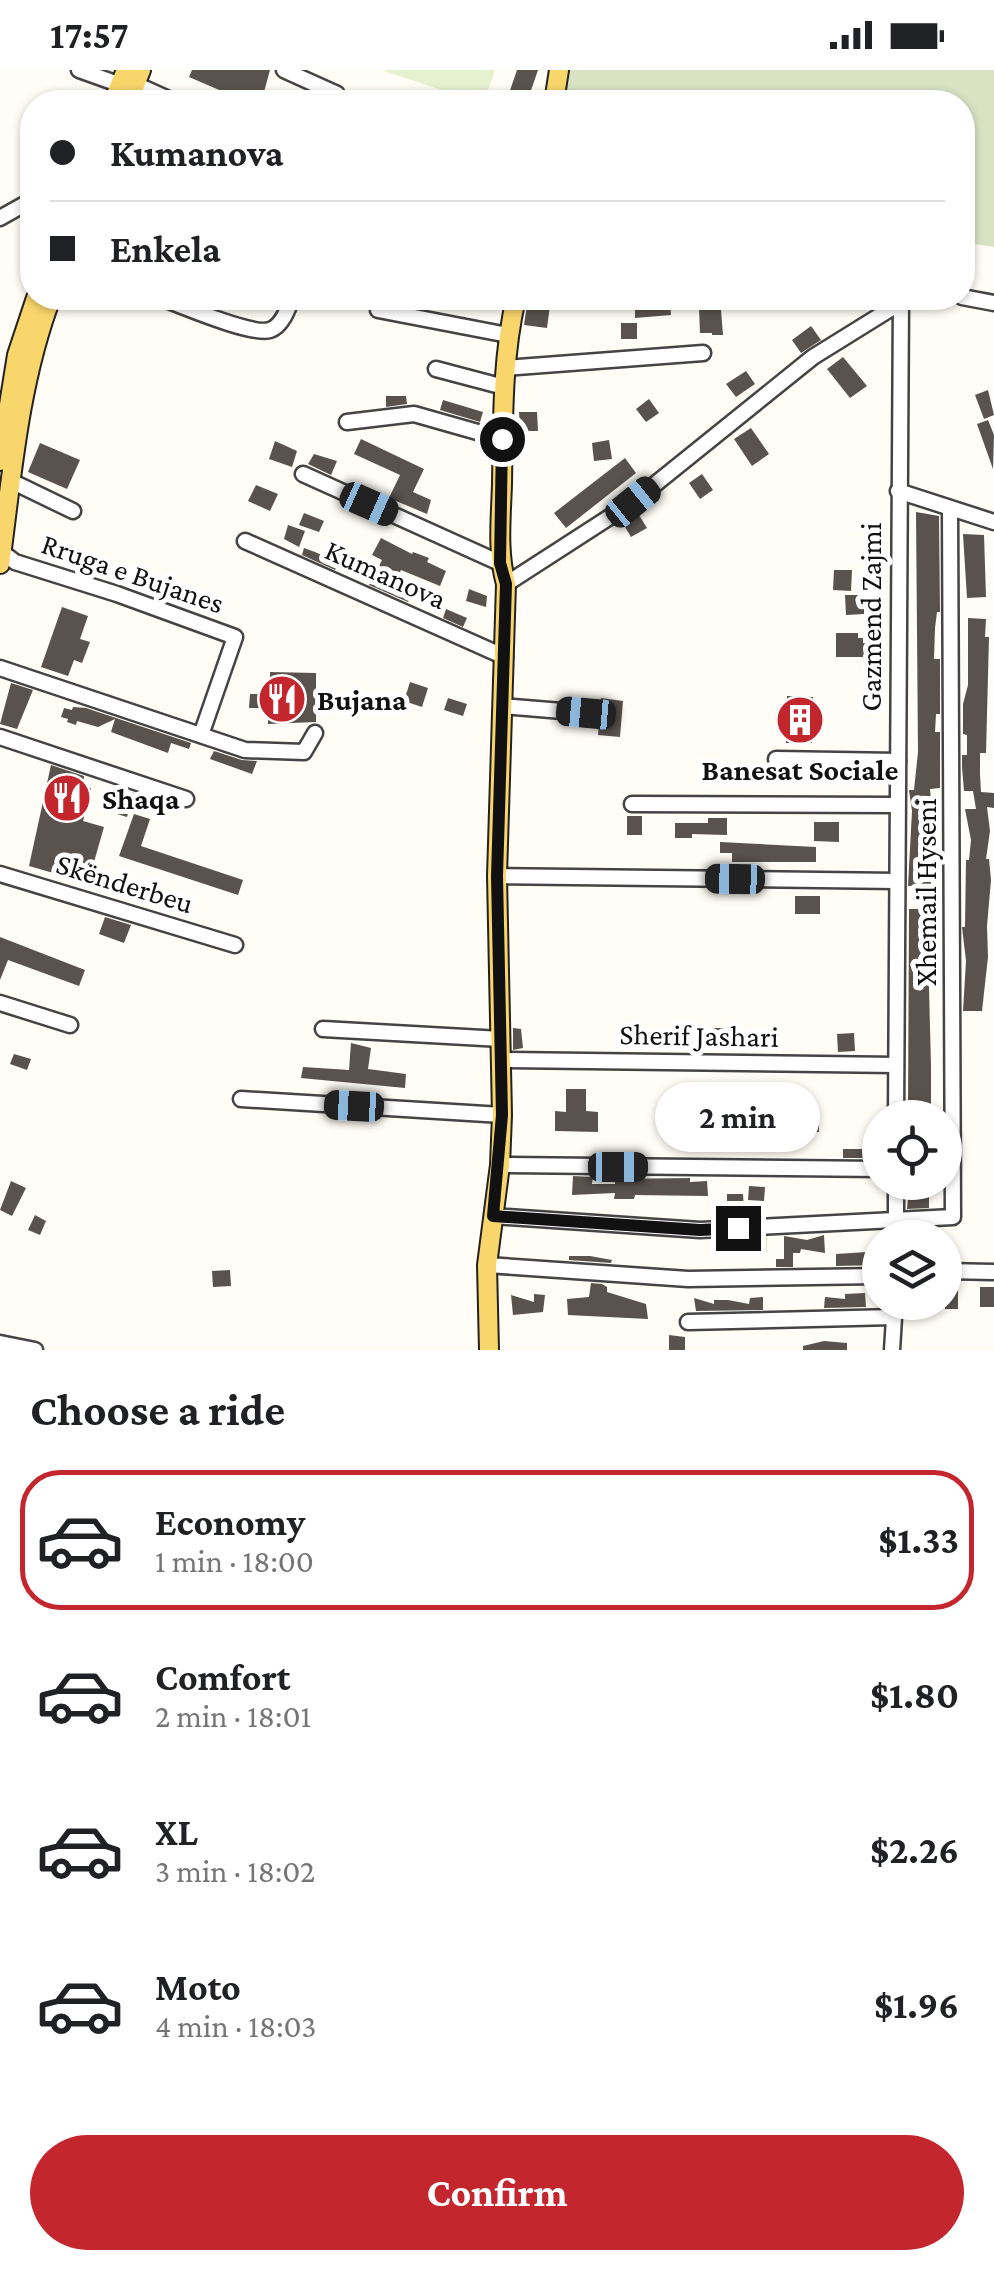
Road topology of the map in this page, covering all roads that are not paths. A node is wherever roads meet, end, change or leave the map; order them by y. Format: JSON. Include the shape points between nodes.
{"nodes":[{"id":1,"x":79,"y":70,"type":"edge"},
{"id":2,"x":284,"y":70,"type":"edge"},
{"id":3,"x":127,"y":86,"type":"edge"},
{"id":4,"x":328,"y":90,"type":"edge"},
{"id":5,"x":32,"y":310,"type":"edge"},
{"id":6,"x":46,"y":310,"type":"edge"},
{"id":7,"x":195,"y":310,"type":"edge"},
{"id":8,"x":285,"y":310,"type":"edge"},
{"id":9,"x":378,"y":310,"type":"dead end"},
{"id":10,"x":513,"y":310,"type":"edge"},
{"id":11,"x":885,"y":310,"type":"edge"},
{"id":12,"x":900,"y":310,"type":"edge"},
{"id":13,"x":508,"y":335,"type":"junction"},
{"id":14,"x":703,"y":353,"type":"dead end"},
{"id":15,"x":436,"y":368,"type":"dead end"},
{"id":16,"x":504,"y":377,"type":"junction"},
{"id":17,"x":347,"y":422,"type":"dead end"},
{"id":18,"x":502,"y":439,"type":"junction"},
{"id":19,"x":0,"y":461,"type":"edge"},
{"id":20,"x":303,"y":474,"type":"dead end"},
{"id":21,"x":11,"y":481,"type":"junction"},
{"id":22,"x":898,"y":492,"type":"junction"},
{"id":23,"x":950,"y":509,"type":"junction"},
{"id":24,"x":73,"y":511,"type":"dead end"},
{"id":25,"x":994,"y":522,"type":"edge"},
{"id":26,"x":245,"y":540,"type":"dead end"},
{"id":27,"x":1,"y":558,"type":"edge"},
{"id":28,"x":500,"y":563,"type":"junction"},
{"id":29,"x":506,"y":584,"type":"junction"},
{"id":30,"x":505,"y":657,"type":"junction"},
{"id":31,"x":0,"y":668,"type":"edge"},
{"id":32,"x":503,"y":706,"type":"junction"},
{"id":33,"x":586,"y":713,"type":"dead end"},
{"id":34,"x":315,"y":733,"type":"dead end"},
{"id":35,"x":201,"y":735,"type":"junction"},
{"id":36,"x":0,"y":737,"type":"edge"},
{"id":37,"x":776,"y":759,"type":"dead end"},
{"id":38,"x":898,"y":761,"type":"junction"},
{"id":39,"x":186,"y":799,"type":"dead end"},
{"id":40,"x":632,"y":804,"type":"dead end"},
{"id":41,"x":897,"y":805,"type":"junction"},
{"id":42,"x":0,"y":874,"type":"edge"},
{"id":43,"x":497,"y":876,"type":"junction"},
{"id":44,"x":897,"y":882,"type":"junction"},
{"id":45,"x":235,"y":944,"type":"dead end"},
{"id":46,"x":0,"y":1003,"type":"edge"},
{"id":47,"x":70,"y":1026,"type":"dead end"},
{"id":48,"x":323,"y":1029,"type":"dead end"},
{"id":49,"x":501,"y":1039,"type":"junction"},
{"id":50,"x":502,"y":1060,"type":"junction"},
{"id":51,"x":896,"y":1065,"type":"junction"},
{"id":52,"x":242,"y":1098,"type":"dead end"},
{"id":53,"x":896,"y":1100,"type":"edge"},
{"id":54,"x":502,"y":1115,"type":"junction"},
{"id":55,"x":500,"y":1165,"type":"junction"},
{"id":56,"x":862,"y":1169,"type":"edge"},
{"id":57,"x":896,"y":1200,"type":"edge"},
{"id":58,"x":493,"y":1216,"type":"junction"},
{"id":59,"x":896,"y":1218,"type":"junction"},
{"id":60,"x":487,"y":1265,"type":"junction"},
{"id":61,"x":962,"y":1271,"type":"edge"},
{"id":62,"x":994,"y":1272,"type":"edge"},
{"id":63,"x":862,"y":1276,"type":"edge"},
{"id":64,"x":862,"y":1312,"type":"edge"},
{"id":65,"x":894,"y":1320,"type":"edge"},
{"id":66,"x":688,"y":1322,"type":"dead end"},
{"id":67,"x":0,"y":1342,"type":"edge"},
{"id":68,"x":35,"y":1350,"type":"edge"},
{"id":69,"x":489,"y":1350,"type":"edge"},
{"id":70,"x":892,"y":1350,"type":"edge"}],
"edges":[{"from":1,"to":3,"type":"street"},
{"from":2,"to":4,"type":"street"},
{"from":5,"to":19,"type":"main road","via":[[17,355]]},
{"from":6,"to":21,"type":"main road","via":[[22,396]]},
{"from":7,"to":8,"type":"street","via":[[264,331]]},
{"from":9,"to":13,"type":"street"},
{"from":10,"to":13,"type":"main road"},
{"from":11,"to":29,"type":"street","via":[[813,357],[633,502]]},
{"from":12,"to":22,"type":"street","name":"Gazmend Zajmi"},
{"from":13,"to":16,"type":"main road"},
{"from":14,"to":16,"type":"street"},
{"from":15,"to":16,"type":"street"},
{"from":16,"to":18,"type":"main road"},
{"from":17,"to":18,"type":"street","via":[[414,414]]},
{"from":18,"to":28,"type":"main road"},
{"from":20,"to":28,"type":"street","name":"Kumanova"},
{"from":21,"to":24,"type":"street"},
{"from":21,"to":27,"type":"main road"},
{"from":22,"to":23,"type":"street"},
{"from":22,"to":38,"type":"street","name":"Gazmend Zajmi"},
{"from":23,"to":25,"type":"street"},
{"from":23,"to":59,"type":"street","name":"Xhemail Hyseni","via":[[953,1217]]},
{"from":26,"to":30,"type":"street","name":"Kumanova"},
{"from":27,"to":35,"type":"street","name":"Rruga e Bujanes","via":[[235,638]]},
{"from":28,"to":29,"type":"main road"},
{"from":29,"to":30,"type":"main road"},
{"from":30,"to":32,"type":"main road"},
{"from":31,"to":35,"type":"street"},
{"from":32,"to":33,"type":"street"},
{"from":32,"to":43,"type":"main road"},
{"from":34,"to":35,"type":"street","via":[[304,752],[245,750]]},
{"from":36,"to":39,"type":"street"},
{"from":37,"to":38,"type":"street"},
{"from":38,"to":41,"type":"street","name":"Gazmend Zajmi"},
{"from":40,"to":41,"type":"street"},
{"from":41,"to":44,"type":"street","name":"Gazmend Zajmi"},
{"from":42,"to":45,"type":"street","name":"Skënderbeu"},
{"from":43,"to":44,"type":"street"},
{"from":43,"to":49,"type":"main road"},
{"from":44,"to":51,"type":"street","name":"Gazmend Zajmi"},
{"from":46,"to":47,"type":"street"},
{"from":48,"to":49,"type":"street"},
{"from":49,"to":50,"type":"main road"},
{"from":50,"to":51,"type":"street","name":"Sherif Jashari"},
{"from":50,"to":54,"type":"main road"},
{"from":51,"to":53,"type":"street","name":"Gazmend Zajmi"},
{"from":52,"to":54,"type":"street"},
{"from":54,"to":55,"type":"main road"},
{"from":55,"to":56,"type":"street"},
{"from":55,"to":58,"type":"main road"},
{"from":57,"to":59,"type":"street"},
{"from":58,"to":59,"type":"street","via":[[700,1230]]},
{"from":58,"to":60,"type":"main road"},
{"from":60,"to":63,"type":"street","via":[[688,1279]]},
{"from":60,"to":69,"type":"main road"},
{"from":61,"to":62,"type":"street"},
{"from":64,"to":66,"type":"street"},
{"from":65,"to":70,"type":"street"},
{"from":67,"to":68,"type":"street"}]}
